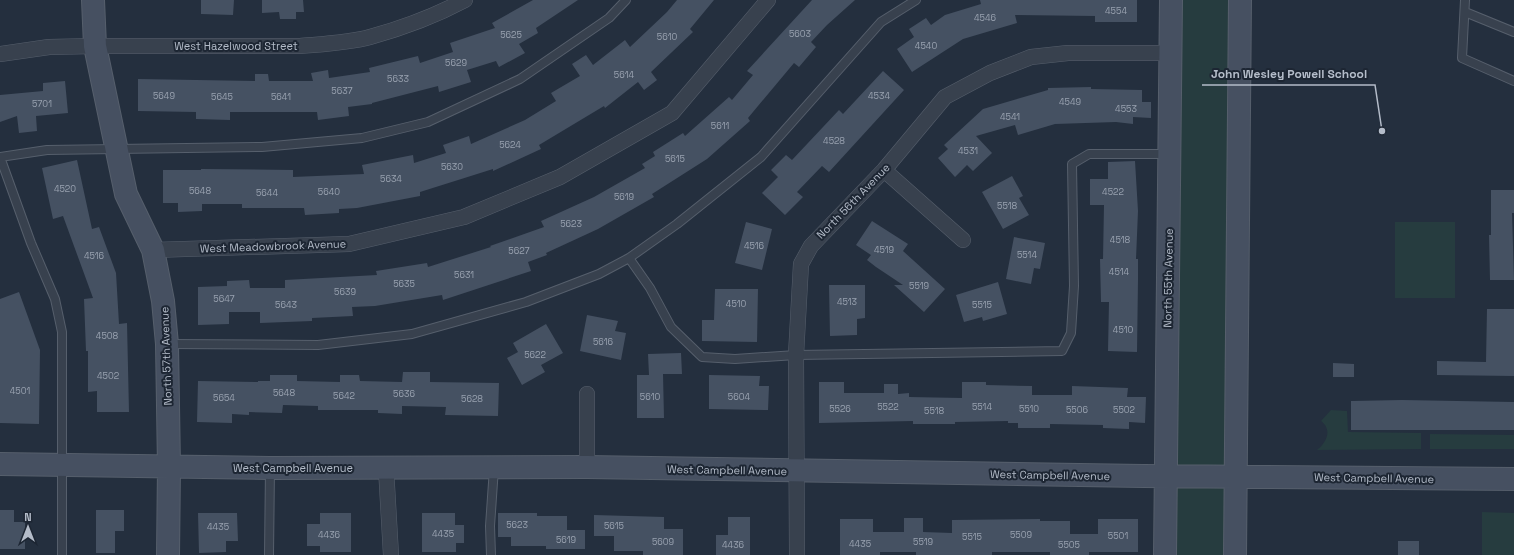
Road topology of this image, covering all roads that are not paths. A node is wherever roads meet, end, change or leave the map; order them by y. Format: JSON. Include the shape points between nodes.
{"nodes":[{"id":1,"x":93,"y":0,"type":"edge"},
{"id":2,"x":465,"y":0,"type":"edge"},
{"id":3,"x":626,"y":0,"type":"edge"},
{"id":4,"x":768,"y":0,"type":"edge"},
{"id":5,"x":916,"y":0,"type":"edge"},
{"id":6,"x":1171,"y":0,"type":"edge"},
{"id":7,"x":1240,"y":0,"type":"edge"},
{"id":8,"x":1465,"y":0,"type":"edge"},
{"id":9,"x":1465,"y":12,"type":"junction"},
{"id":10,"x":1514,"y":32,"type":"edge"},
{"id":11,"x":95,"y":46,"type":"junction"},
{"id":12,"x":1170,"y":53,"type":"junction"},
{"id":13,"x":0,"y":54,"type":"edge"},
{"id":14,"x":1514,"y":81,"type":"edge"},
{"id":15,"x":117,"y":150,"type":"junction"},
{"id":16,"x":1170,"y":154,"type":"junction"},
{"id":17,"x":0,"y":157,"type":"edge"},
{"id":18,"x":884,"y":170,"type":"junction"},
{"id":19,"x":963,"y":240,"type":"dead end"},
{"id":20,"x":153,"y":250,"type":"junction"},
{"id":21,"x":629,"y":258,"type":"junction"},
{"id":22,"x":167,"y":344,"type":"junction"},
{"id":23,"x":796,"y":355,"type":"junction"},
{"id":24,"x":587,"y":394,"type":"dead end"},
{"id":25,"x":0,"y":464,"type":"edge"},
{"id":26,"x":62,"y":465,"type":"junction"},
{"id":27,"x":169,"y":467,"type":"junction"},
{"id":28,"x":494,"y":467,"type":"junction"},
{"id":29,"x":587,"y":467,"type":"junction"},
{"id":30,"x":270,"y":468,"type":"junction"},
{"id":31,"x":386,"y":468,"type":"junction"},
{"id":32,"x":795,"y":472,"type":"junction"},
{"id":33,"x":1165,"y":476,"type":"junction"},
{"id":34,"x":1235,"y":477,"type":"junction"},
{"id":35,"x":1514,"y":479,"type":"edge"},
{"id":36,"x":62,"y":555,"type":"edge"},
{"id":37,"x":168,"y":555,"type":"edge"},
{"id":38,"x":269,"y":555,"type":"edge"},
{"id":39,"x":391,"y":555,"type":"edge"},
{"id":40,"x":491,"y":555,"type":"edge"},
{"id":41,"x":796,"y":555,"type":"edge"},
{"id":42,"x":1164,"y":555,"type":"edge"},
{"id":43,"x":1235,"y":555,"type":"edge"}],
"edges":[{"from":1,"to":11,"type":"street","name":"North 57th Avenue"},
{"from":2,"to":11,"type":"street","name":"West Hazelwood Street","via":[[408,25],[370,37],[334,43],[300,46]]},
{"from":3,"to":15,"type":"lane","via":[[609,18],[520,79],[428,122],[362,138],[262,147]]},
{"from":4,"to":20,"type":"street","name":"West Meadowbrook Avenue","via":[[672,113],[560,178],[471,215],[349,244]]},
{"from":5,"to":21,"type":"lane","via":[[881,22],[761,157],[677,224]]},
{"from":6,"to":12,"type":"street","name":"North 55th Avenue"},
{"from":7,"to":34,"type":"street"},
{"from":8,"to":9,"type":"lane"},
{"from":9,"to":10,"type":"lane"},
{"from":9,"to":14,"type":"lane","via":[[1462,58]]},
{"from":11,"to":13,"type":"street","name":"West Hazelwood Street","via":[[49,47]]},
{"from":11,"to":15,"type":"street","name":"North 57th Avenue"},
{"from":12,"to":16,"type":"street","name":"North 55th Avenue"},
{"from":12,"to":18,"type":"street","name":"North 56th Avenue","via":[[1068,53],[1031,57],[1004,68],[945,97]]},
{"from":15,"to":17,"type":"lane","via":[[48,150]]},
{"from":15,"to":20,"type":"street","name":"North 57th Avenue","via":[[126,194]]},
{"from":16,"to":23,"type":"lane","via":[[1088,154],[1072,164],[1074,286],[1071,333],[1062,351]]},
{"from":16,"to":33,"type":"street","name":"North 55th Avenue"},
{"from":17,"to":26,"type":"lane","via":[[31,243],[55,299],[62,332]]},
{"from":18,"to":19,"type":"street"},
{"from":18,"to":23,"type":"street","name":"North 56th Avenue","via":[[811,246],[801,264]]},
{"from":20,"to":22,"type":"street","name":"North 57th Avenue","via":[[163,301]]},
{"from":21,"to":22,"type":"lane","via":[[599,274],[526,302],[412,334],[318,345]]},
{"from":21,"to":23,"type":"lane","via":[[650,288],[671,327],[702,358],[735,359]]},
{"from":22,"to":27,"type":"street","name":"North 57th Avenue"},
{"from":23,"to":32,"type":"street","name":"North 56th Avenue"},
{"from":24,"to":29,"type":"street"},
{"from":25,"to":26,"type":"street","name":"West Campbell Avenue"},
{"from":26,"to":27,"type":"street","name":"West Campbell Avenue"},
{"from":26,"to":36,"type":"lane"},
{"from":27,"to":30,"type":"street","name":"West Campbell Avenue"},
{"from":27,"to":37,"type":"street","name":"North 57th Avenue"},
{"from":28,"to":29,"type":"street","name":"West Campbell Avenue"},
{"from":28,"to":31,"type":"street","name":"West Campbell Avenue"},
{"from":28,"to":40,"type":"lane"},
{"from":29,"to":32,"type":"street","name":"West Campbell Avenue"},
{"from":30,"to":31,"type":"street","name":"West Campbell Avenue"},
{"from":30,"to":38,"type":"lane"},
{"from":31,"to":39,"type":"street"},
{"from":32,"to":33,"type":"street","name":"West Campbell Avenue"},
{"from":32,"to":41,"type":"street","name":"North 56th Avenue"},
{"from":33,"to":34,"type":"street","name":"West Campbell Avenue"},
{"from":33,"to":42,"type":"street","name":"North 55th Avenue"},
{"from":34,"to":35,"type":"street","name":"West Campbell Avenue"},
{"from":34,"to":43,"type":"street"}]}
